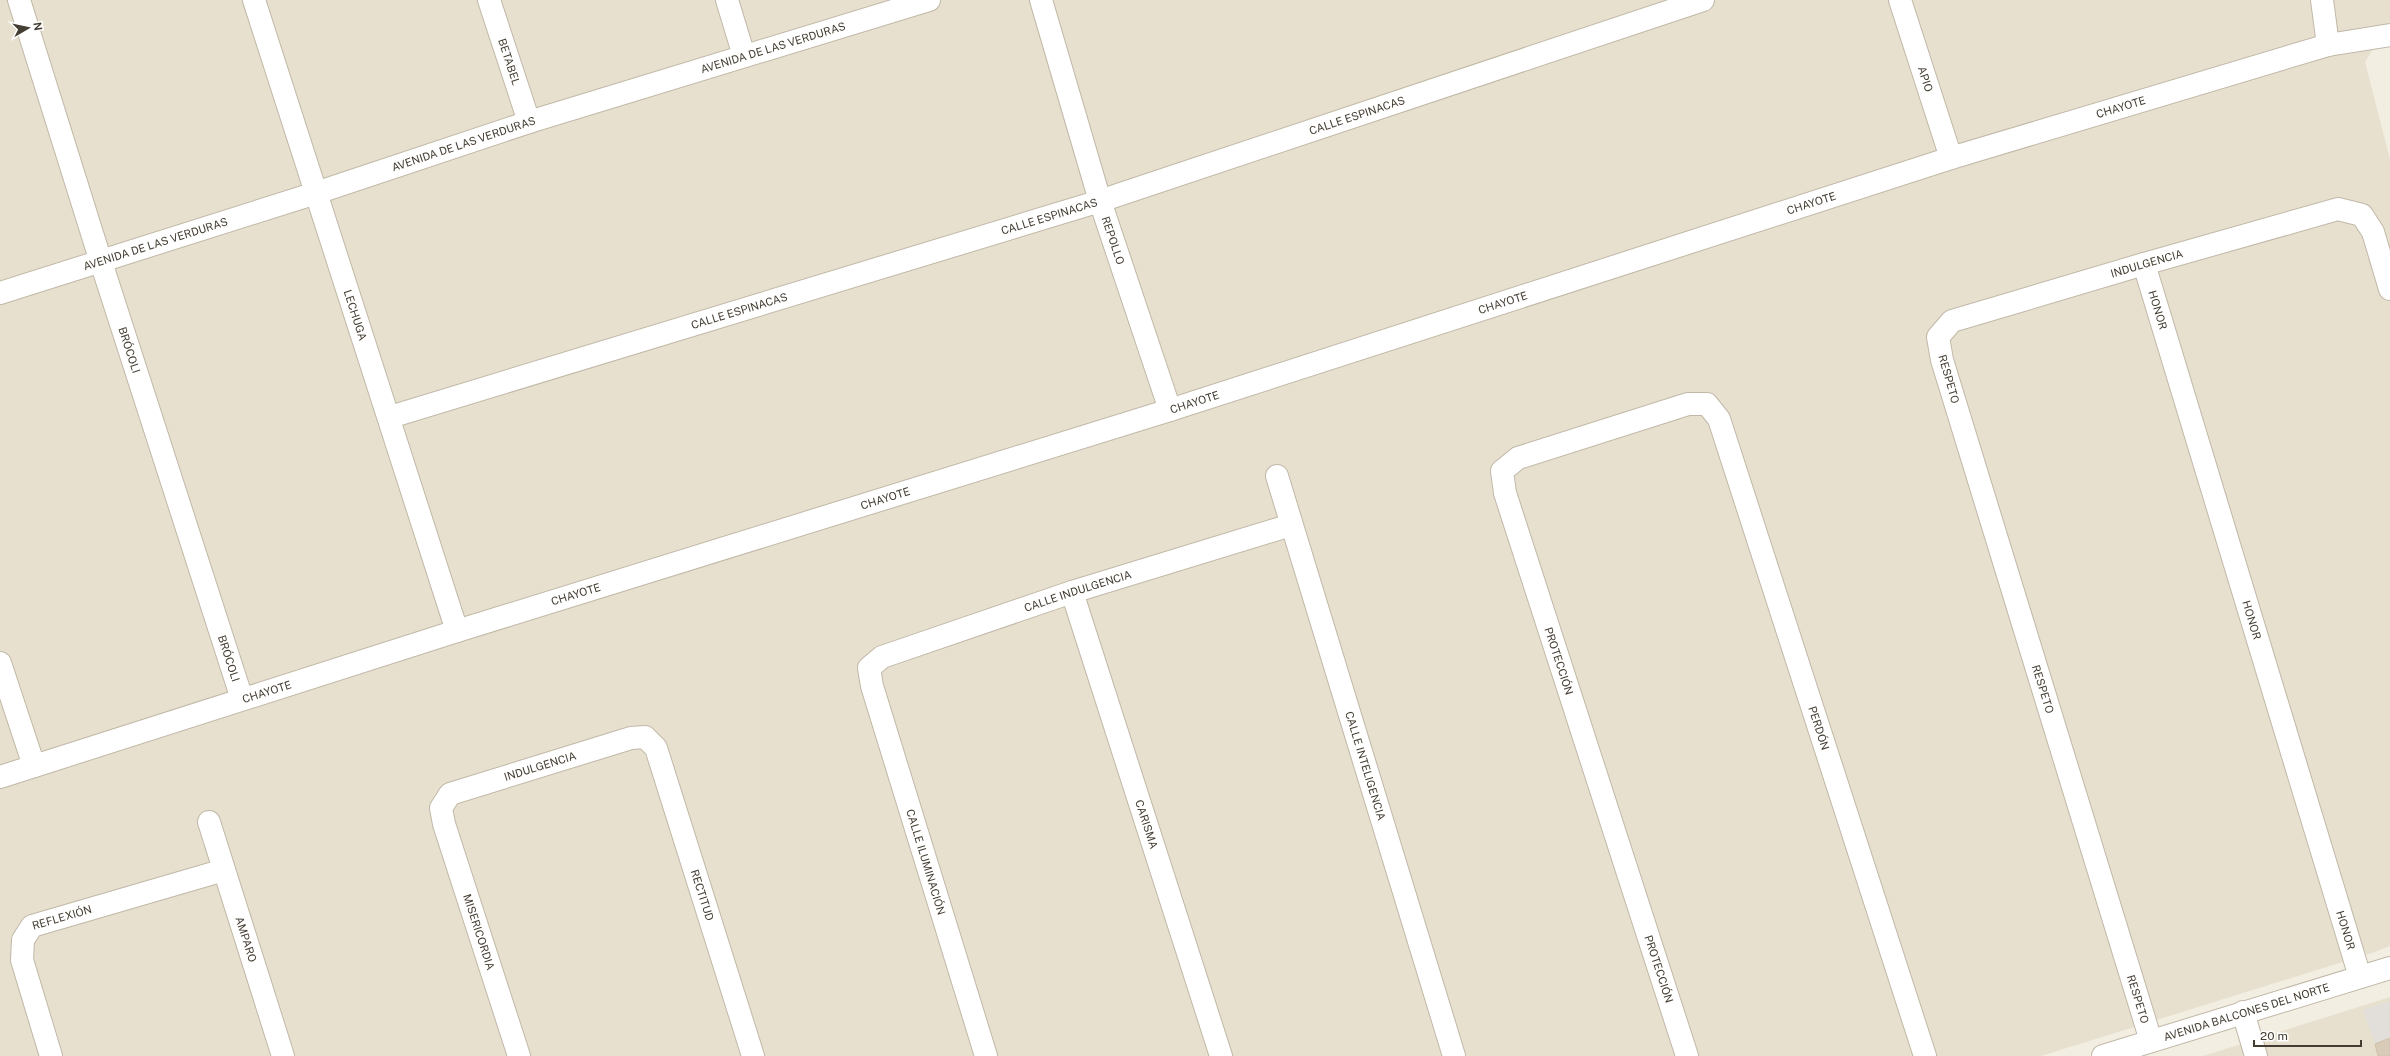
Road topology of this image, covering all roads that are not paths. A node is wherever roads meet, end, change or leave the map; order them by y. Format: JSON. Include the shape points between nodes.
{"nodes":[{"id":1,"x":19,"y":0,"type":"edge"},
{"id":2,"x":254,"y":0,"type":"edge"},
{"id":3,"x":489,"y":0,"type":"edge"},
{"id":4,"x":727,"y":0,"type":"edge"},
{"id":5,"x":930,"y":0,"type":"edge"},
{"id":6,"x":1042,"y":0,"type":"edge"},
{"id":7,"x":1703,"y":0,"type":"edge"},
{"id":8,"x":1900,"y":0,"type":"edge"},
{"id":9,"x":2322,"y":0,"type":"edge"},
{"id":10,"x":2390,"y":35,"type":"edge"},
{"id":11,"x":2328,"y":46,"type":"junction"},
{"id":12,"x":744,"y":56,"type":"junction"},
{"id":13,"x":530,"y":122,"type":"junction"},
{"id":14,"x":1951,"y":158,"type":"junction"},
{"id":15,"x":316,"y":193,"type":"junction"},
{"id":16,"x":1100,"y":201,"type":"junction"},
{"id":17,"x":101,"y":262,"type":"junction"},
{"id":18,"x":2144,"y":264,"type":"junction"},
{"id":19,"x":2390,"y":289,"type":"edge"},
{"id":20,"x":0,"y":293,"type":"edge"},
{"id":21,"x":1938,"y":337,"type":"joint"},
{"id":22,"x":1707,"y":404,"type":"joint"},
{"id":23,"x":1170,"y":410,"type":"junction"},
{"id":24,"x":390,"y":417,"type":"junction"},
{"id":25,"x":1277,"y":476,"type":"dead end"},
{"id":26,"x":1291,"y":525,"type":"junction"},
{"id":27,"x":1072,"y":592,"type":"junction"},
{"id":28,"x":458,"y":631,"type":"junction"},
{"id":29,"x":0,"y":663,"type":"edge"},
{"id":30,"x":870,"y":668,"type":"joint"},
{"id":31,"x":242,"y":699,"type":"junction"},
{"id":32,"x":645,"y":737,"type":"joint"},
{"id":33,"x":34,"y":766,"type":"junction"},
{"id":34,"x":0,"y":777,"type":"edge"},
{"id":35,"x":441,"y":808,"type":"joint"},
{"id":36,"x":209,"y":822,"type":"dead end"},
{"id":37,"x":224,"y":870,"type":"junction"},
{"id":38,"x":2390,"y":968,"type":"edge"},
{"id":39,"x":2360,"y":977,"type":"junction"},
{"id":40,"x":2244,"y":1012,"type":"junction"},
{"id":41,"x":2150,"y":1041,"type":"junction"},
{"id":42,"x":52,"y":1056,"type":"edge"},
{"id":43,"x":283,"y":1056,"type":"edge"},
{"id":44,"x":519,"y":1056,"type":"edge"},
{"id":45,"x":753,"y":1056,"type":"edge"},
{"id":46,"x":986,"y":1056,"type":"edge"},
{"id":47,"x":1221,"y":1056,"type":"edge"},
{"id":48,"x":1454,"y":1056,"type":"edge"},
{"id":49,"x":1687,"y":1056,"type":"edge"},
{"id":50,"x":1925,"y":1056,"type":"edge"},
{"id":51,"x":2103,"y":1056,"type":"edge"},
{"id":52,"x":2256,"y":1056,"type":"edge"}],
"edges":[{"from":1,"to":17,"type":"street","name":"BRÓCOLI"},
{"from":2,"to":15,"type":"street","name":"LECHUGA"},
{"from":3,"to":13,"type":"street","name":"BETABEL"},
{"from":4,"to":12,"type":"street"},
{"from":5,"to":12,"type":"street","name":"AVENIDA DE LAS VERDURAS"},
{"from":6,"to":16,"type":"street","name":"REPOLLO"},
{"from":7,"to":16,"type":"street","name":"CALLE ESPINACAS"},
{"from":8,"to":14,"type":"street","name":"APIO"},
{"from":9,"to":11,"type":"street"},
{"from":10,"to":11,"type":"street","name":"CHAYOTE"},
{"from":11,"to":14,"type":"street","name":"CHAYOTE"},
{"from":12,"to":13,"type":"street","name":"AVENIDA DE LAS VERDURAS"},
{"from":13,"to":15,"type":"street","name":"AVENIDA DE LAS VERDURAS"},
{"from":14,"to":23,"type":"street","name":"CHAYOTE"},
{"from":15,"to":17,"type":"street","name":"AVENIDA DE LAS VERDURAS"},
{"from":15,"to":24,"type":"street","name":"LECHUGA"},
{"from":16,"to":23,"type":"street","name":"REPOLLO"},
{"from":16,"to":24,"type":"street","name":"CALLE ESPINACAS"},
{"from":17,"to":20,"type":"street","name":"AVENIDA DE LAS VERDURAS"},
{"from":17,"to":31,"type":"street","name":"BRÓCOLI"},
{"from":18,"to":19,"type":"street","name":"INDULGENCIA","via":[[2338,210],[2362,215],[2373,232]]},
{"from":18,"to":21,"type":"street","name":"INDULGENCIA","via":[[1952,321]]},
{"from":18,"to":39,"type":"street","name":"HONOR"},
{"from":21,"to":41,"type":"street","name":"RESPETO","via":[[1942,360]]},
{"from":22,"to":49,"type":"street","name":"PROTECCIÓN","via":[[1688,404],[1518,458],[1502,471],[1504,493]]},
{"from":22,"to":50,"type":"street","name":"PERDÓN","via":[[1719,419]]},
{"from":23,"to":28,"type":"street","name":"CHAYOTE"},
{"from":24,"to":28,"type":"street","name":"LECHUGA"},
{"from":25,"to":26,"type":"street","name":"CALLE INTELIGENCIA"},
{"from":26,"to":27,"type":"street","name":"CALLE INDULGENCIA"},
{"from":26,"to":48,"type":"street","name":"CALLE INTELIGENCIA"},
{"from":27,"to":30,"type":"street","name":"CALLE INDULGENCIA","via":[[882,657]]},
{"from":27,"to":47,"type":"street","name":"CARISMA"},
{"from":28,"to":31,"type":"street","name":"CHAYOTE"},
{"from":29,"to":33,"type":"street"},
{"from":30,"to":46,"type":"street","name":"CALLE ILUMINACIÓN","via":[[872,686]]},
{"from":31,"to":33,"type":"street","name":"CHAYOTE"},
{"from":32,"to":35,"type":"street","name":"INDULGENCIA","via":[[631,738],[450,794]]},
{"from":32,"to":45,"type":"street","name":"RECTITUD","via":[[656,748]]},
{"from":33,"to":34,"type":"street","name":"CHAYOTE"},
{"from":35,"to":44,"type":"street","name":"MISERICORDIA"},
{"from":36,"to":37,"type":"street","name":"AMPARO"},
{"from":37,"to":42,"type":"street","name":"REFLEXIÓN","via":[[32,926],[22,940],[22,960]]},
{"from":37,"to":43,"type":"street","name":"AMPARO"},
{"from":38,"to":39,"type":"street","name":"AVENIDA BALCONES DEL NORTE"},
{"from":39,"to":40,"type":"street","name":"AVENIDA BALCONES DEL NORTE"},
{"from":40,"to":41,"type":"street","name":"AVENIDA BALCONES DEL NORTE"},
{"from":40,"to":52,"type":"street"},
{"from":41,"to":51,"type":"street","name":"AVENIDA BALCONES DEL NORTE"}]}
